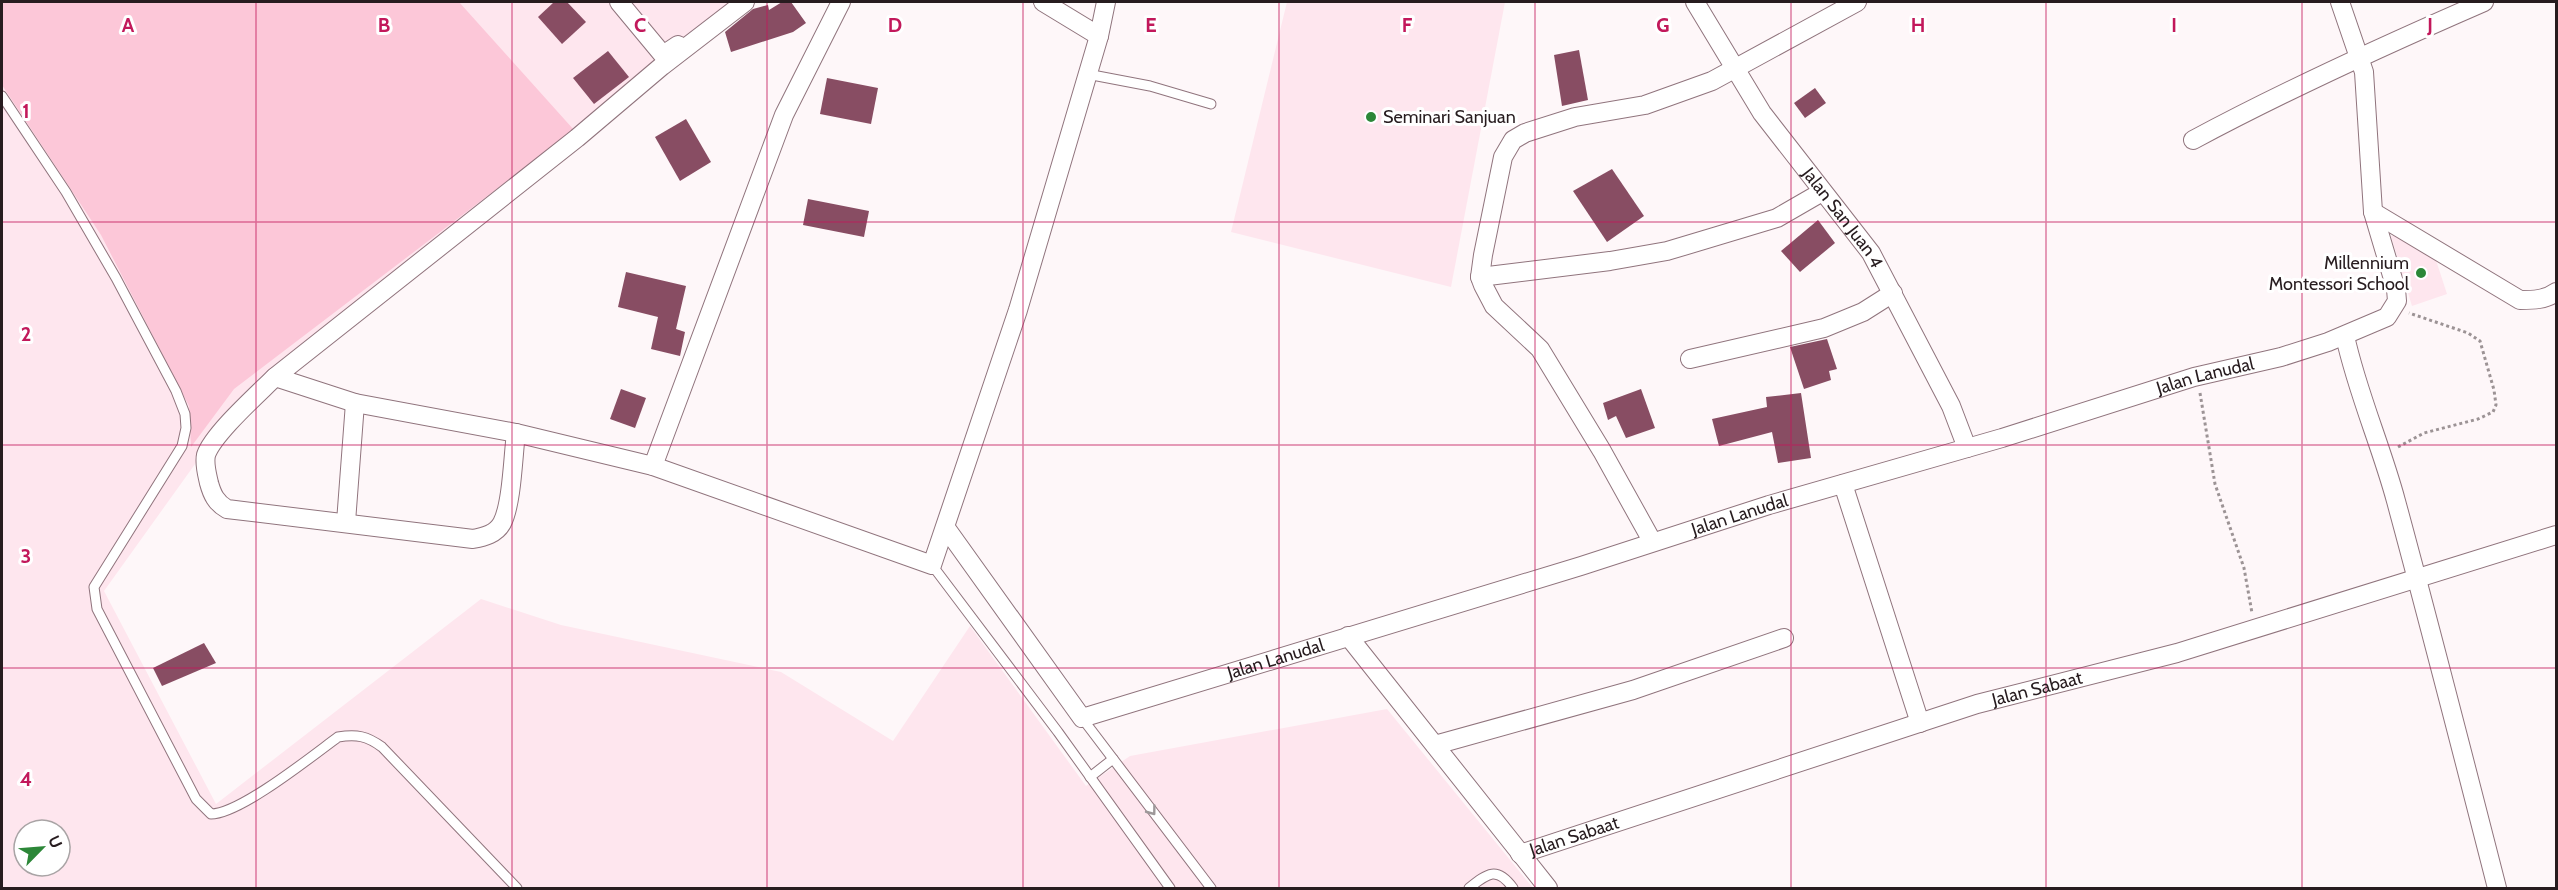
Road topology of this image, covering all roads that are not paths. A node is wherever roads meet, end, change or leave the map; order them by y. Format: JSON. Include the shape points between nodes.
{"nodes":[{"id":1,"x":619,"y":2,"type":"edge"},
{"id":2,"x":738,"y":2,"type":"edge"},
{"id":3,"x":745,"y":2,"type":"edge"},
{"id":4,"x":841,"y":2,"type":"edge"},
{"id":5,"x":1043,"y":2,"type":"edge"},
{"id":6,"x":1106,"y":2,"type":"edge"},
{"id":7,"x":1695,"y":2,"type":"edge"},
{"id":8,"x":1857,"y":2,"type":"edge"},
{"id":9,"x":2340,"y":2,"type":"edge"},
{"id":10,"x":2484,"y":2,"type":"edge"},
{"id":11,"x":1099,"y":36,"type":"junction"},
{"id":12,"x":2358,"y":56,"type":"junction"},
{"id":13,"x":1734,"y":70,"type":"junction"},
{"id":14,"x":1087,"y":74,"type":"junction"},
{"id":15,"x":2,"y":96,"type":"edge"},
{"id":16,"x":1211,"y":104,"type":"dead end"},
{"id":17,"x":2193,"y":140,"type":"dead end"},
{"id":18,"x":1822,"y":192,"type":"junction"},
{"id":19,"x":2373,"y":212,"type":"junction"},
{"id":20,"x":1480,"y":277,"type":"junction"},
{"id":21,"x":2556,"y":292,"type":"edge"},
{"id":22,"x":1893,"y":293,"type":"junction"},
{"id":23,"x":2345,"y":336,"type":"junction"},
{"id":24,"x":1690,"y":359,"type":"dead end"},
{"id":25,"x":275,"y":377,"type":"junction"},
{"id":26,"x":355,"y":403,"type":"junction"},
{"id":27,"x":516,"y":433,"type":"junction"},
{"id":28,"x":1967,"y":448,"type":"junction"},
{"id":29,"x":653,"y":466,"type":"junction"},
{"id":30,"x":1844,"y":484,"type":"junction"},
{"id":31,"x":346,"y":522,"type":"junction"},
{"id":32,"x":946,"y":528,"type":"junction"},
{"id":33,"x":2556,"y":535,"type":"edge"},
{"id":34,"x":1652,"y":541,"type":"junction"},
{"id":35,"x":932,"y":565,"type":"junction"},
{"id":36,"x":2418,"y":578,"type":"junction"},
{"id":37,"x":1348,"y":636,"type":"junction"},
{"id":38,"x":1784,"y":638,"type":"dead end"},
{"id":39,"x":1082,"y":718,"type":"junction"},
{"id":40,"x":1920,"y":723,"type":"junction"},
{"id":41,"x":1435,"y":745,"type":"junction"},
{"id":42,"x":1113,"y":759,"type":"junction"},
{"id":43,"x":1090,"y":777,"type":"junction"},
{"id":44,"x":1520,"y":854,"type":"junction"},
{"id":45,"x":517,"y":888,"type":"edge"},
{"id":46,"x":1170,"y":888,"type":"edge"},
{"id":47,"x":1211,"y":888,"type":"edge"},
{"id":48,"x":1469,"y":888,"type":"edge"},
{"id":49,"x":1513,"y":888,"type":"edge"},
{"id":50,"x":1548,"y":888,"type":"edge"},
{"id":51,"x":2497,"y":888,"type":"edge"}],
"edges":[{"from":1,"to":2,"type":"street","via":[[663,55]]},
{"from":3,"to":25,"type":"street"},
{"from":4,"to":29,"type":"street","via":[[784,116]]},
{"from":5,"to":11,"type":"street"},
{"from":6,"to":11,"type":"street"},
{"from":7,"to":13,"type":"street","name":"Jalan San Juan 4"},
{"from":8,"to":13,"type":"street"},
{"from":9,"to":12,"type":"street"},
{"from":10,"to":12,"type":"street"},
{"from":11,"to":14,"type":"street"},
{"from":12,"to":17,"type":"street"},
{"from":12,"to":19,"type":"street","via":[[2365,81]]},
{"from":13,"to":18,"type":"street","name":"Jalan San Juan 4"},
{"from":13,"to":20,"type":"street","via":[[1660,100],[1575,117],[1516,137],[1503,157]]},
{"from":14,"to":16,"type":"lane","via":[[1150,86]]},
{"from":14,"to":32,"type":"street","via":[[1018,310]]},
{"from":15,"to":45,"type":"lane","via":[[66,192],[116,278],[185,414],[182,446],[94,587],[94,597],[196,799],[211,814],[222,814],[338,737],[367,736]]},
{"from":18,"to":20,"type":"street","via":[[1777,218],[1667,251]]},
{"from":18,"to":22,"type":"street","name":"Jalan San Juan 4","via":[[1871,253]]},
{"from":19,"to":21,"type":"street","via":[[2520,300],[2534,301]]},
{"from":19,"to":23,"type":"street","name":"Jalan Lanudal","via":[[2397,301],[2387,317]]},
{"from":20,"to":34,"type":"street","via":[[1494,306],[1540,349]]},
{"from":22,"to":24,"type":"street","via":[[1863,312],[1824,328]]},
{"from":22,"to":28,"type":"street","name":"Jalan San Juan 4","via":[[1951,406]]},
{"from":23,"to":28,"type":"street","name":"Jalan Lanudal","via":[[2281,357],[2194,377]]},
{"from":23,"to":36,"type":"street"},
{"from":25,"to":26,"type":"street"},
{"from":25,"to":31,"type":"street","via":[[210,447],[205,463],[215,498],[220,505],[237,511]]},
{"from":26,"to":27,"type":"street"},
{"from":26,"to":31,"type":"street"},
{"from":27,"to":29,"type":"street"},
{"from":27,"to":31,"type":"street","via":[[501,524],[484,537]]},
{"from":28,"to":30,"type":"street","name":"Jalan Lanudal"},
{"from":29,"to":35,"type":"street"},
{"from":30,"to":34,"type":"street","name":"Jalan Lanudal"},
{"from":30,"to":40,"type":"street"},
{"from":32,"to":35,"type":"street"},
{"from":32,"to":39,"type":"street"},
{"from":33,"to":36,"type":"street","name":"Jalan Sabaat"},
{"from":34,"to":37,"type":"street","name":"Jalan Lanudal"},
{"from":35,"to":43,"type":"lane"},
{"from":36,"to":40,"type":"street","name":"Jalan Sabaat","via":[[2176,653],[1977,704]]},
{"from":36,"to":51,"type":"street"},
{"from":37,"to":39,"type":"street","name":"Jalan Lanudal"},
{"from":37,"to":41,"type":"street"},
{"from":38,"to":41,"type":"street","via":[[1633,690]]},
{"from":39,"to":42,"type":"lane"},
{"from":40,"to":44,"type":"street","name":"Jalan Sabaat"},
{"from":41,"to":44,"type":"street"},
{"from":42,"to":43,"type":"lane"},
{"from":42,"to":47,"type":"lane","one_way":true},
{"from":43,"to":46,"type":"lane"},
{"from":44,"to":50,"type":"street"},
{"from":48,"to":49,"type":"lane","via":[[1495,873],[1501,874]]}]}
